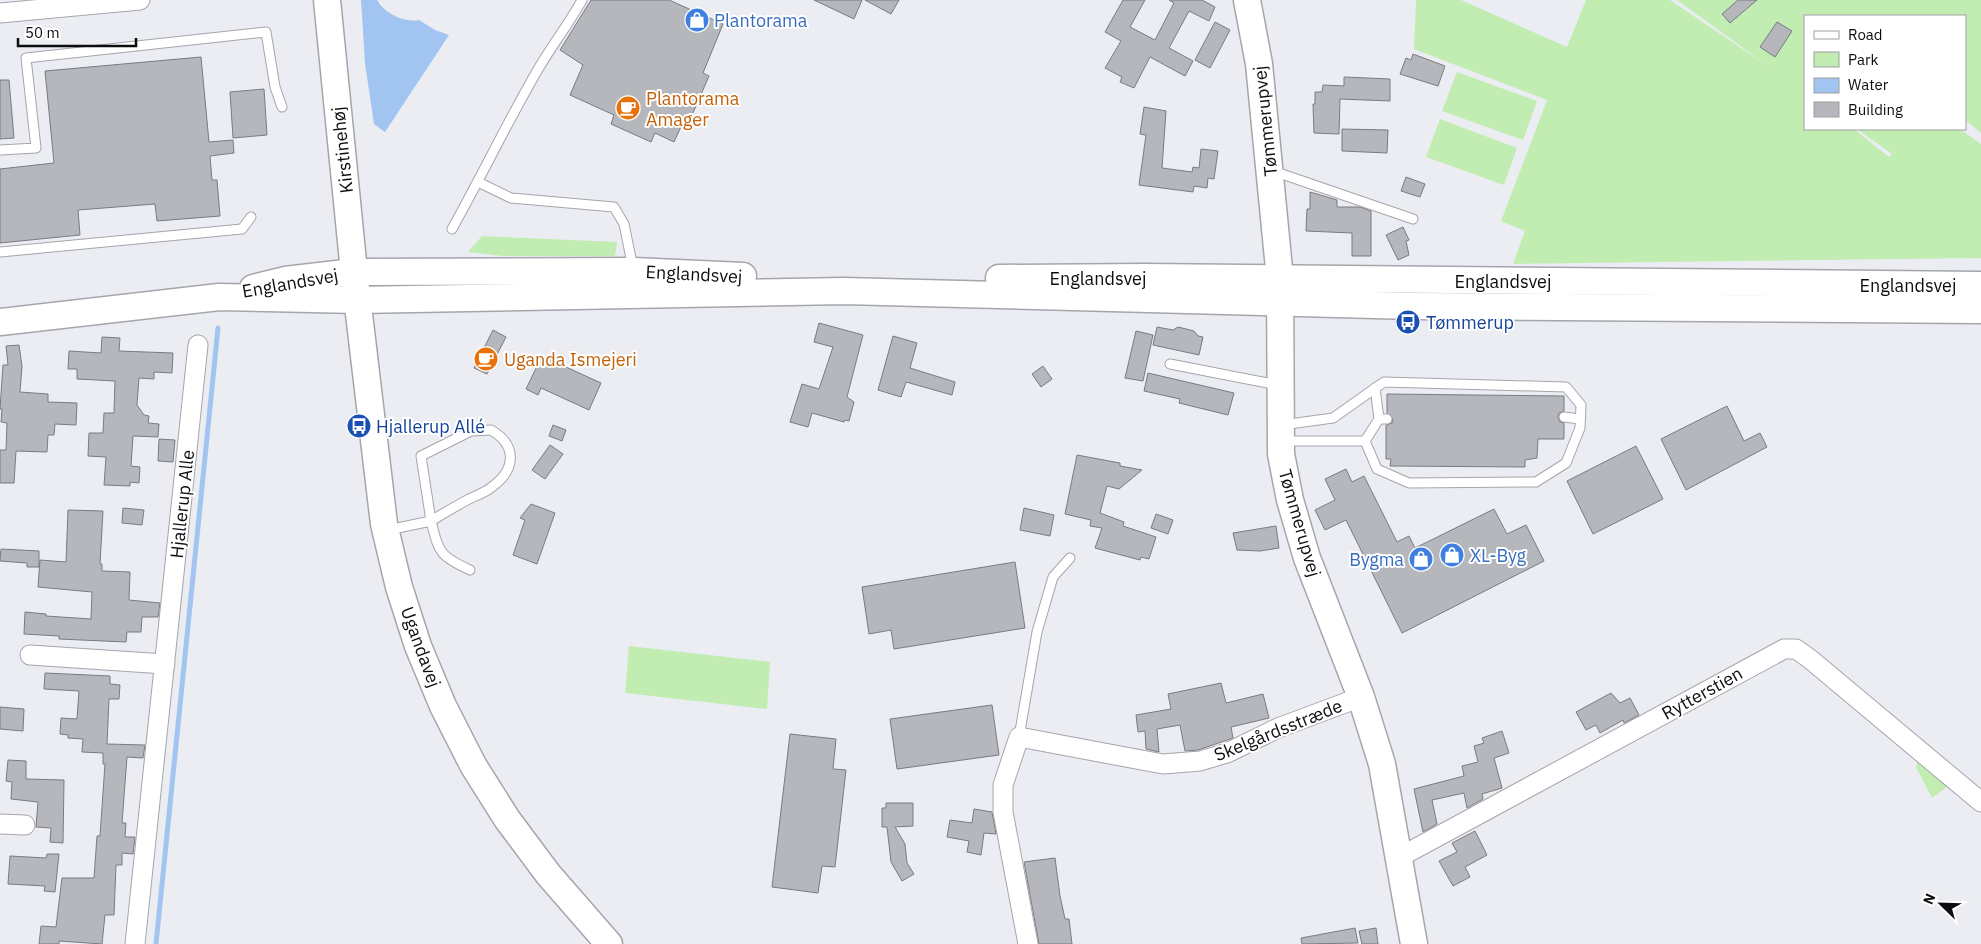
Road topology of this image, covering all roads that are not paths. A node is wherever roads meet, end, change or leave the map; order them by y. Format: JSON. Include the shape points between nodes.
{"nodes":[{"id":1,"x":140,"y":0,"type":"edge"},
{"id":2,"x":327,"y":0,"type":"edge"},
{"id":3,"x":582,"y":0,"type":"edge"},
{"id":4,"x":1247,"y":0,"type":"edge"},
{"id":5,"x":0,"y":13,"type":"edge"},
{"id":6,"x":282,"y":108,"type":"dead end"},
{"id":7,"x":0,"y":150,"type":"edge"},
{"id":8,"x":1270,"y":170,"type":"junction"},
{"id":9,"x":478,"y":182,"type":"junction"},
{"id":10,"x":251,"y":217,"type":"dead end"},
{"id":11,"x":1413,"y":219,"type":"dead end"},
{"id":12,"x":452,"y":229,"type":"dead end"},
{"id":13,"x":0,"y":252,"type":"edge"},
{"id":14,"x":354,"y":272,"type":"junction"},
{"id":15,"x":634,"y":282,"type":"junction"},
{"id":16,"x":1981,"y":285,"type":"edge"},
{"id":17,"x":1280,"y":291,"type":"junction"},
{"id":18,"x":219,"y":297,"type":"junction"},
{"id":19,"x":357,"y":300,"type":"junction"},
{"id":20,"x":1981,"y":310,"type":"edge"},
{"id":21,"x":0,"y":322,"type":"edge"},
{"id":22,"x":198,"y":345,"type":"dead end"},
{"id":23,"x":1170,"y":364,"type":"dead end"},
{"id":24,"x":1279,"y":386,"type":"junction"},
{"id":25,"x":1376,"y":388,"type":"junction"},
{"id":26,"x":1564,"y":417,"type":"dead end"},
{"id":27,"x":1580,"y":419,"type":"junction"},
{"id":28,"x":1280,"y":433,"type":"junction"},
{"id":29,"x":1365,"y":441,"type":"junction"},
{"id":30,"x":432,"y":521,"type":"junction"},
{"id":31,"x":386,"y":530,"type":"junction"},
{"id":32,"x":1070,"y":558,"type":"dead end"},
{"id":33,"x":470,"y":570,"type":"dead end"},
{"id":34,"x":30,"y":655,"type":"dead end"},
{"id":35,"x":165,"y":664,"type":"junction"},
{"id":36,"x":1361,"y":697,"type":"junction"},
{"id":37,"x":1019,"y":737,"type":"junction"},
{"id":38,"x":1981,"y":802,"type":"edge"},
{"id":39,"x":0,"y":824,"type":"edge"},
{"id":40,"x":25,"y":825,"type":"dead end"},
{"id":41,"x":1398,"y":858,"type":"junction"},
{"id":42,"x":136,"y":944,"type":"edge"},
{"id":43,"x":609,"y":944,"type":"edge"},
{"id":44,"x":1028,"y":944,"type":"edge"},
{"id":45,"x":1414,"y":944,"type":"edge"}],
"edges":[{"from":1,"to":5,"type":"street"},
{"from":2,"to":14,"type":"main road","name":"Kirstinehøj"},
{"from":3,"to":9,"type":"lane","via":[[538,68]]},
{"from":4,"to":8,"type":"main road","name":"Tømmerupvej","via":[[1259,64]]},
{"from":6,"to":7,"type":"lane","via":[[275,87],[266,32],[26,58],[36,148]]},
{"from":8,"to":11,"type":"lane"},
{"from":8,"to":17,"type":"main road","name":"Tømmerupvej"},
{"from":9,"to":12,"type":"lane"},
{"from":9,"to":15,"type":"lane","via":[[510,198],[614,207],[624,224]]},
{"from":10,"to":13,"type":"lane","via":[[242,229]]},
{"from":14,"to":15,"type":"main road","name":"Englandsvej"},
{"from":14,"to":18,"type":"main road","name":"Englandsvej","via":[[285,280]]},
{"from":14,"to":19,"type":"main road","name":"Kirstinehøj"},
{"from":15,"to":17,"type":"main road","name":"Englandsvej","via":[[844,291]]},
{"from":15,"to":19,"type":"main road","name":"Englandsvej"},
{"from":16,"to":17,"type":"main road","name":"Englandsvej"},
{"from":17,"to":20,"type":"main road","name":"Englandsvej"},
{"from":17,"to":24,"type":"main road","name":"Tømmerupvej"},
{"from":18,"to":19,"type":"main road","name":"Englandsvej"},
{"from":18,"to":21,"type":"main road","name":"Englandsvej"},
{"from":19,"to":31,"type":"main road","name":"Ugandavej"},
{"from":22,"to":35,"type":"street","name":"Hjallerup Alle"},
{"from":23,"to":24,"type":"lane"},
{"from":24,"to":28,"type":"main road","name":"Tømmerupvej"},
{"from":25,"to":27,"type":"lane","via":[[1384,382],[1566,386],[1581,405]]},
{"from":25,"to":28,"type":"lane","via":[[1333,418]]},
{"from":25,"to":29,"type":"lane","via":[[1383,419]]},
{"from":26,"to":27,"type":"lane"},
{"from":27,"to":29,"type":"lane","via":[[1580,428],[1566,463],[1536,482],[1409,483],[1377,469]]},
{"from":28,"to":29,"type":"lane"},
{"from":28,"to":36,"type":"main road","name":"Tømmerupvej","via":[[1290,500],[1307,558]]},
{"from":30,"to":30,"type":"lane","via":[[421,456],[470,431],[491,430],[499,434],[512,459],[507,471],[493,487]]},
{"from":30,"to":31,"type":"lane"},
{"from":30,"to":33,"type":"lane","via":[[437,547],[449,561]]},
{"from":31,"to":43,"type":"main road","name":"Ugandavej","via":[[399,587],[418,646],[473,765],[507,819],[548,874]]},
{"from":32,"to":37,"type":"lane","via":[[1053,577],[1029,668]]},
{"from":34,"to":35,"type":"street"},
{"from":35,"to":42,"type":"street","name":"Hjallerup Alle"},
{"from":36,"to":37,"type":"street","name":"Skelgårdsstræde","via":[[1278,728],[1227,753],[1200,760],[1163,764]]},
{"from":36,"to":41,"type":"main road","name":"Tømmerupvej","via":[[1382,764]]},
{"from":37,"to":44,"type":"street","via":[[1003,786],[1003,812]]},
{"from":38,"to":41,"type":"street","name":"Rytterstien","via":[[1810,659],[1796,649],[1784,649]]},
{"from":39,"to":40,"type":"street"},
{"from":41,"to":45,"type":"main road","name":"Tømmerupvej"}]}
